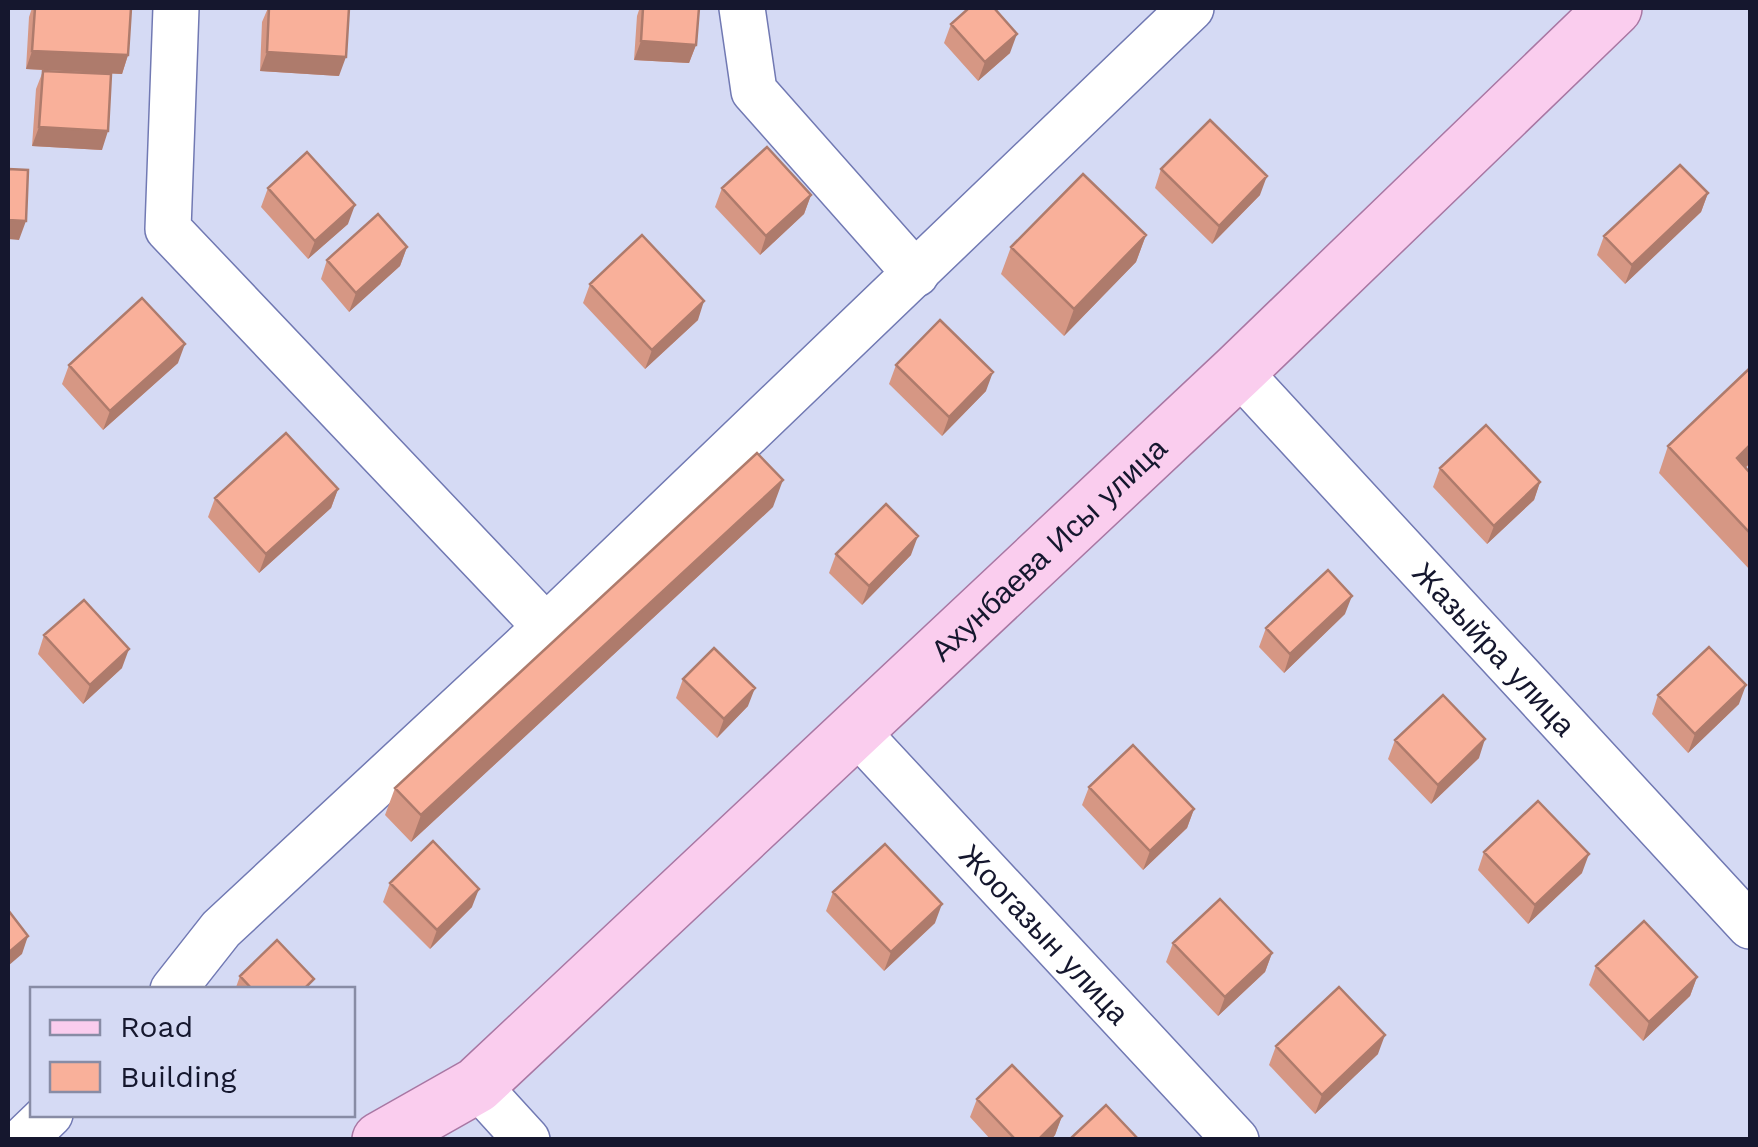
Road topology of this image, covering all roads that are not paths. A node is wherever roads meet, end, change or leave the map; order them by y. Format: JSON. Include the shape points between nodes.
{"nodes":[{"id":1,"x":176,"y":8,"type":"edge"},
{"id":2,"x":742,"y":8,"type":"edge"},
{"id":3,"x":1191,"y":8,"type":"edge"},
{"id":4,"x":1614,"y":8,"type":"edge"},
{"id":5,"x":916,"y":274,"type":"junction"},
{"id":6,"x":1238,"y":371,"type":"junction"},
{"id":7,"x":546,"y":628,"type":"junction"},
{"id":8,"x":854,"y":729,"type":"junction"},
{"id":9,"x":1750,"y":926,"type":"edge"},
{"id":10,"x":175,"y":987,"type":"edge"},
{"id":11,"x":477,"y":1085,"type":"junction"},
{"id":12,"x":47,"y":1117,"type":"edge"},
{"id":13,"x":23,"y":1140,"type":"edge"},
{"id":14,"x":380,"y":1140,"type":"edge"},
{"id":15,"x":442,"y":1140,"type":"edge"},
{"id":16,"x":527,"y":1140,"type":"edge"},
{"id":17,"x":1236,"y":1140,"type":"edge"}],
"edges":[{"from":1,"to":7,"type":"street","via":[[168,230]]},
{"from":2,"to":5,"type":"street","via":[[754,92]]},
{"from":3,"to":5,"type":"street"},
{"from":4,"to":6,"type":"main road","name":"Ахунбаева Исы улица"},
{"from":5,"to":7,"type":"street"},
{"from":6,"to":8,"type":"main road","name":"Ахунбаева Исы улица"},
{"from":6,"to":9,"type":"street","name":"Жазыйра улица"},
{"from":7,"to":10,"type":"street","via":[[221,929]]},
{"from":8,"to":11,"type":"main road","name":"Ахунбаева Исы улица"},
{"from":8,"to":17,"type":"street","name":"Жоогазын улица"},
{"from":11,"to":14,"type":"main road","name":"Ахунбаева Исы улица"},
{"from":11,"to":15,"type":"main road","name":"Ахунбаева Исы улица"},
{"from":11,"to":16,"type":"street"},
{"from":12,"to":13,"type":"street"}]}
